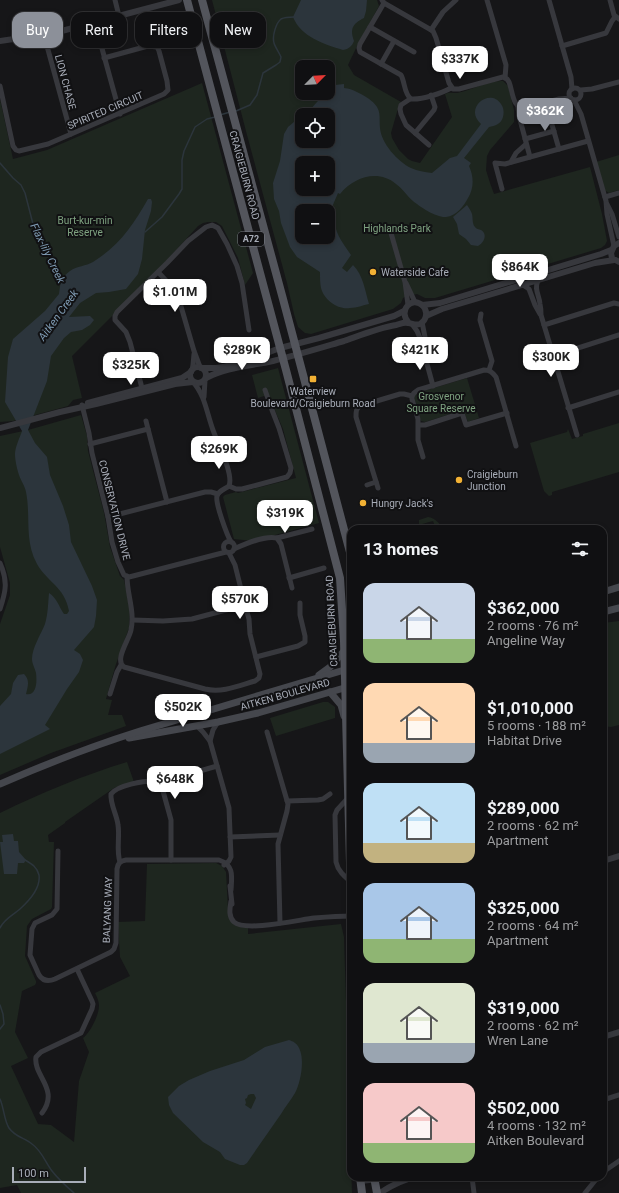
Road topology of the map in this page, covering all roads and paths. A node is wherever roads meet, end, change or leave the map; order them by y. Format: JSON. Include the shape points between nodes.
{"nodes":[{"id":1,"x":115,"y":0,"type":"edge"},
{"id":2,"x":179,"y":0,"type":"edge"},
{"id":3,"x":202,"y":0,"type":"edge"},
{"id":4,"x":456,"y":0,"type":"edge"},
{"id":5,"x":487,"y":0,"type":"edge"},
{"id":6,"x":549,"y":0,"type":"edge"},
{"id":7,"x":610,"y":0,"type":"edge"},
{"id":8,"x":188,"y":2,"type":"edge"},
{"id":9,"x":383,"y":2,"type":"edge"},
{"id":10,"x":118,"y":12,"type":"edge"},
{"id":11,"x":127,"y":14,"type":"edge"},
{"id":12,"x":617,"y":18,"type":"edge"},
{"id":13,"x":370,"y":27,"type":"junction"},
{"id":14,"x":431,"y":30,"type":"junction"},
{"id":15,"x":12,"y":39,"type":"edge"},
{"id":16,"x":1,"y":40,"type":"edge"},
{"id":17,"x":394,"y":40,"type":"junction"},
{"id":18,"x":562,"y":46,"type":"junction"},
{"id":19,"x":48,"y":48,"type":"edge"},
{"id":20,"x":101,"y":48,"type":"edge"},
{"id":21,"x":414,"y":52,"type":"dead end"},
{"id":22,"x":104,"y":58,"type":"junction"},
{"id":23,"x":381,"y":64,"type":"junction"},
{"id":24,"x":505,"y":78,"type":"junction"},
{"id":25,"x":619,"y":82,"type":"edge"},
{"id":26,"x":0,"y":86,"type":"edge"},
{"id":27,"x":452,"y":88,"type":"junction"},
{"id":28,"x":576,"y":94,"type":"junction"},
{"id":29,"x":431,"y":95,"type":"junction"},
{"id":30,"x":410,"y":99,"type":"junction"},
{"id":31,"x":518,"y":107,"type":"junction"},
{"id":32,"x":548,"y":111,"type":"dead end"},
{"id":33,"x":120,"y":114,"type":"junction"},
{"id":34,"x":554,"y":131,"type":"junction"},
{"id":35,"x":415,"y":133,"type":"junction"},
{"id":36,"x":71,"y":134,"type":"junction"},
{"id":37,"x":588,"y":140,"type":"junction"},
{"id":38,"x":526,"y":141,"type":"junction"},
{"id":39,"x":429,"y":145,"type":"dead end"},
{"id":40,"x":559,"y":149,"type":"junction"},
{"id":41,"x":530,"y":157,"type":"junction"},
{"id":42,"x":511,"y":162,"type":"junction"},
{"id":43,"x":502,"y":189,"type":"dead end"},
{"id":44,"x":619,"y":193,"type":"edge"},
{"id":45,"x":605,"y":199,"type":"junction"},
{"id":46,"x":391,"y":234,"type":"dead end"},
{"id":47,"x":619,"y":237,"type":"edge"},
{"id":48,"x":615,"y":246,"type":"edge"},
{"id":49,"x":618,"y":262,"type":"edge"},
{"id":50,"x":158,"y":272,"type":"junction"},
{"id":51,"x":538,"y":280,"type":"junction"},
{"id":52,"x":405,"y":282,"type":"junction"},
{"id":53,"x":523,"y":285,"type":"junction"},
{"id":54,"x":415,"y":302,"type":"junction"},
{"id":55,"x":619,"y":304,"type":"edge"},
{"id":56,"x":408,"y":305,"type":"junction"},
{"id":57,"x":422,"y":305,"type":"junction"},
{"id":58,"x":404,"y":311,"type":"junction"},
{"id":59,"x":480,"y":314,"type":"dead end"},
{"id":60,"x":541,"y":315,"type":"junction"},
{"id":61,"x":426,"y":316,"type":"junction"},
{"id":62,"x":422,"y":322,"type":"junction"},
{"id":63,"x":410,"y":323,"type":"junction"},
{"id":64,"x":544,"y":325,"type":"junction"},
{"id":65,"x":249,"y":330,"type":"dead end"},
{"id":66,"x":619,"y":335,"type":"edge"},
{"id":67,"x":295,"y":344,"type":"junction"},
{"id":68,"x":280,"y":348,"type":"junction"},
{"id":69,"x":194,"y":351,"type":"junction"},
{"id":70,"x":423,"y":351,"type":"junction"},
{"id":71,"x":298,"y":354,"type":"junction"},
{"id":72,"x":553,"y":356,"type":"junction"},
{"id":73,"x":283,"y":358,"type":"junction"},
{"id":74,"x":200,"y":367,"type":"junction"},
{"id":75,"x":489,"y":370,"type":"junction"},
{"id":76,"x":191,"y":371,"type":"junction"},
{"id":77,"x":206,"y":379,"type":"junction"},
{"id":78,"x":193,"y":382,"type":"junction"},
{"id":79,"x":433,"y":386,"type":"junction"},
{"id":80,"x":143,"y":390,"type":"junction"},
{"id":81,"x":265,"y":390,"type":"dead end"},
{"id":82,"x":619,"y":392,"type":"edge"},
{"id":83,"x":412,"y":396,"type":"junction"},
{"id":84,"x":204,"y":400,"type":"junction"},
{"id":85,"x":83,"y":406,"type":"junction"},
{"id":86,"x":568,"y":408,"type":"junction"},
{"id":87,"x":507,"y":414,"type":"junction"},
{"id":88,"x":146,"y":422,"type":"dead end"},
{"id":89,"x":419,"y":425,"type":"junction"},
{"id":90,"x":0,"y":428,"type":"edge"},
{"id":91,"x":148,"y":429,"type":"junction"},
{"id":92,"x":577,"y":435,"type":"dead end"},
{"id":93,"x":90,"y":444,"type":"junction"},
{"id":94,"x":516,"y":446,"type":"dead end"},
{"id":95,"x":423,"y":457,"type":"dead end"},
{"id":96,"x":376,"y":482,"type":"junction"},
{"id":97,"x":367,"y":485,"type":"dead end"},
{"id":98,"x":228,"y":486,"type":"junction"},
{"id":99,"x":378,"y":488,"type":"dead end"},
{"id":100,"x":218,"y":494,"type":"junction"},
{"id":101,"x":167,"y":502,"type":"junction"},
{"id":102,"x":108,"y":517,"type":"junction"},
{"id":103,"x":312,"y":529,"type":"dead end"},
{"id":104,"x":277,"y":538,"type":"junction"},
{"id":105,"x":347,"y":541,"type":"edge"},
{"id":106,"x":230,"y":548,"type":"junction"},
{"id":107,"x":0,"y":563,"type":"edge"},
{"id":108,"x":324,"y":568,"type":"dead end"},
{"id":109,"x":126,"y":576,"type":"junction"},
{"id":110,"x":289,"y":578,"type":"junction"},
{"id":111,"x":619,"y":583,"type":"edge"},
{"id":112,"x":619,"y":587,"type":"edge"},
{"id":113,"x":292,"y":588,"type":"dead end"},
{"id":114,"x":607,"y":588,"type":"edge"},
{"id":115,"x":607,"y":590,"type":"edge"},
{"id":116,"x":300,"y":603,"type":"dead end"},
{"id":117,"x":245,"y":605,"type":"junction"},
{"id":118,"x":619,"y":608,"type":"edge"},
{"id":119,"x":0,"y":609,"type":"edge"},
{"id":120,"x":607,"y":611,"type":"edge"},
{"id":121,"x":133,"y":620,"type":"junction"},
{"id":122,"x":344,"y":651,"type":"junction"},
{"id":123,"x":256,"y":657,"type":"junction"},
{"id":124,"x":347,"y":664,"type":"edge"},
{"id":125,"x":121,"y":665,"type":"junction"},
{"id":126,"x":347,"y":669,"type":"edge"},
{"id":127,"x":314,"y":679,"type":"junction"},
{"id":128,"x":347,"y":687,"type":"edge"},
{"id":129,"x":330,"y":692,"type":"junction"},
{"id":130,"x":110,"y":694,"type":"dead end"},
{"id":131,"x":347,"y":704,"type":"edge"},
{"id":132,"x":346,"y":720,"type":"junction"},
{"id":133,"x":218,"y":722,"type":"junction"},
{"id":134,"x":197,"y":726,"type":"junction"},
{"id":135,"x":267,"y":732,"type":"dead end"},
{"id":136,"x":210,"y":741,"type":"junction"},
{"id":137,"x":106,"y":742,"type":"junction"},
{"id":138,"x":347,"y":759,"type":"edge"},
{"id":139,"x":216,"y":766,"type":"junction"},
{"id":140,"x":0,"y":784,"type":"edge"},
{"id":141,"x":164,"y":784,"type":"junction"},
{"id":142,"x":330,"y":794,"type":"dead end"},
{"id":143,"x":347,"y":799,"type":"edge"},
{"id":144,"x":287,"y":801,"type":"junction"},
{"id":145,"x":280,"y":835,"type":"junction"},
{"id":146,"x":230,"y":837,"type":"junction"},
{"id":147,"x":51,"y":853,"type":"dead end"},
{"id":148,"x":619,"y":856,"type":"edge"},
{"id":149,"x":171,"y":860,"type":"junction"},
{"id":150,"x":607,"y":860,"type":"edge"},
{"id":151,"x":619,"y":860,"type":"edge"},
{"id":152,"x":122,"y":861,"type":"junction"},
{"id":153,"x":225,"y":864,"type":"junction"},
{"id":154,"x":607,"y":864,"type":"edge"},
{"id":155,"x":347,"y":879,"type":"edge"},
{"id":156,"x":347,"y":916,"type":"edge"},
{"id":157,"x":280,"y":923,"type":"junction"},
{"id":158,"x":76,"y":968,"type":"junction"},
{"id":159,"x":619,"y":1032,"type":"edge"},
{"id":160,"x":607,"y":1036,"type":"edge"},
{"id":161,"x":619,"y":1095,"type":"edge"},
{"id":162,"x":607,"y":1099,"type":"edge"},
{"id":163,"x":42,"y":1112,"type":"dead end"},
{"id":164,"x":619,"y":1162,"type":"edge"},
{"id":165,"x":607,"y":1170,"type":"edge"},
{"id":166,"x":360,"y":1181,"type":"edge"},
{"id":167,"x":374,"y":1181,"type":"edge"},
{"id":168,"x":399,"y":1181,"type":"edge"},
{"id":169,"x":472,"y":1181,"type":"edge"},
{"id":170,"x":595,"y":1181,"type":"edge"},
{"id":171,"x":362,"y":1193,"type":"edge"},
{"id":172,"x":376,"y":1193,"type":"edge"},
{"id":173,"x":380,"y":1193,"type":"edge"},
{"id":174,"x":474,"y":1193,"type":"edge"},
{"id":175,"x":585,"y":1193,"type":"edge"}],
"edges":[{"from":1,"to":10,"type":"street"},
{"from":2,"to":8,"type":"street"},
{"from":2,"to":11,"type":"street"},
{"from":3,"to":67,"type":"main road","name":"CRAIGIEBURN ROAD","number":"A72"},
{"from":4,"to":14,"type":"street","via":[[447,7]]},
{"from":5,"to":24,"type":"street","via":[[506,65]]},
{"from":6,"to":18,"type":"street"},
{"from":7,"to":12,"type":"street"},
{"from":8,"to":68,"type":"main road","name":"CRAIGIEBURN ROAD","number":"A72"},
{"from":9,"to":13,"type":"street"},
{"from":9,"to":14,"type":"street"},
{"from":12,"to":18,"type":"street","via":[[612,21],[606,33]]},
{"from":13,"to":17,"type":"street"},
{"from":13,"to":23,"type":"street","via":[[359,50]]},
{"from":14,"to":27,"type":"street"},
{"from":15,"to":16,"type":"street"},
{"from":17,"to":21,"type":"street"},
{"from":17,"to":23,"type":"street"},
{"from":18,"to":28,"type":"street"},
{"from":19,"to":36,"type":"street","name":"LION CHASE"},
{"from":20,"to":22,"type":"street"},
{"from":22,"to":33,"type":"street"},
{"from":22,"to":33,"type":"street","name":"SPIRITED CIRCUIT","via":[[148,46],[154,46],[159,51],[169,88],[164,94]]},
{"from":23,"to":30,"type":"street","via":[[402,76]]},
{"from":24,"to":27,"type":"street"},
{"from":24,"to":31,"type":"street","via":[[509,82]]},
{"from":25,"to":28,"type":"street"},
{"from":26,"to":36,"type":"street","name":"SPIRITED CIRCUIT","via":[[16,150],[43,146]]},
{"from":27,"to":29,"type":"street"},
{"from":28,"to":31,"type":"street","via":[[525,108]]},
{"from":28,"to":37,"type":"street"},
{"from":29,"to":30,"type":"street","via":[[416,100]]},
{"from":29,"to":35,"type":"street","via":[[434,110]]},
{"from":30,"to":35,"type":"street","via":[[402,103],[400,109],[406,125]]},
{"from":31,"to":38,"type":"street"},
{"from":32,"to":34,"type":"street"},
{"from":33,"to":36,"type":"street","name":"SPIRITED CIRCUIT"},
{"from":34,"to":38,"type":"street"},
{"from":34,"to":40,"type":"street"},
{"from":35,"to":39,"type":"street"},
{"from":37,"to":40,"type":"street"},
{"from":37,"to":45,"type":"street"},
{"from":38,"to":41,"type":"street"},
{"from":38,"to":42,"type":"street"},
{"from":40,"to":41,"type":"street"},
{"from":41,"to":42,"type":"street"},
{"from":42,"to":43,"type":"street","via":[[495,163]]},
{"from":44,"to":45,"type":"street"},
{"from":45,"to":47,"type":"street"},
{"from":45,"to":48,"type":"street"},
{"from":46,"to":52,"type":"street"},
{"from":48,"to":49,"type":"street","via":[[611,255]]},
{"from":48,"to":57,"type":"street","via":[[601,254],[440,303]]},
{"from":49,"to":51,"type":"street","via":[[595,263]]},
{"from":50,"to":65,"type":"street","via":[[192,237],[209,225],[216,227],[237,266]]},
{"from":50,"to":69,"type":"street","via":[[178,296]]},
{"from":50,"to":80,"type":"street","via":[[117,312],[115,317],[128,337]]},
{"from":51,"to":53,"type":"street"},
{"from":51,"to":60,"type":"street","via":[[536,289]]},
{"from":52,"to":54,"type":"street"},
{"from":52,"to":56,"type":"street"},
{"from":53,"to":60,"type":"street","via":[[529,289]]},
{"from":53,"to":61,"type":"street"},
{"from":54,"to":56,"type":"street"},
{"from":54,"to":57,"type":"street"},
{"from":55,"to":64,"type":"street","via":[[614,303]]},
{"from":56,"to":58,"type":"street"},
{"from":57,"to":61,"type":"street","via":[[426,310]]},
{"from":58,"to":63,"type":"street","via":[[405,318]]},
{"from":58,"to":67,"type":"street"},
{"from":59,"to":75,"type":"street","via":[[492,361]]},
{"from":60,"to":64,"type":"street"},
{"from":61,"to":62,"type":"street"},
{"from":62,"to":63,"type":"street"},
{"from":62,"to":70,"type":"street","via":[[425,337]]},
{"from":63,"to":70,"type":"street","via":[[417,331]]},
{"from":63,"to":71,"type":"street","via":[[393,325]]},
{"from":64,"to":72,"type":"street"},
{"from":66,"to":72,"type":"street"},
{"from":67,"to":68,"type":"street"},
{"from":67,"to":71,"type":"main road","name":"CRAIGIEBURN ROAD","number":"A72"},
{"from":68,"to":73,"type":"main road","name":"CRAIGIEBURN ROAD","number":"A72"},
{"from":68,"to":74,"type":"street","via":[[223,367]]},
{"from":69,"to":74,"type":"street"},
{"from":69,"to":76,"type":"street"},
{"from":70,"to":79,"type":"street"},
{"from":71,"to":73,"type":"street"},
{"from":71,"to":105,"type":"main road","name":"CRAIGIEBURN ROAD","number":"A72"},
{"from":72,"to":86,"type":"street"},
{"from":73,"to":77,"type":"street","via":[[219,372]]},
{"from":73,"to":122,"type":"main road","name":"CRAIGIEBURN ROAD","number":"A72","via":[[339,572]]},
{"from":74,"to":76,"type":"street"},
{"from":74,"to":77,"type":"street","via":[[206,373]]},
{"from":75,"to":79,"type":"street"},
{"from":75,"to":87,"type":"street","via":[[496,377]]},
{"from":76,"to":78,"type":"street","via":[[190,378]]},
{"from":76,"to":80,"type":"street","via":[[182,378]]},
{"from":77,"to":78,"type":"street","via":[[198,384]]},
{"from":77,"to":84,"type":"street"},
{"from":78,"to":80,"type":"street"},
{"from":78,"to":84,"type":"street"},
{"from":79,"to":83,"type":"street","via":[[418,390]]},
{"from":80,"to":85,"type":"street","via":[[97,400]]},
{"from":81,"to":98,"type":"street","via":[[282,437],[290,473],[287,477],[242,489]]},
{"from":82,"to":86,"type":"street"},
{"from":83,"to":89,"type":"street"},
{"from":83,"to":96,"type":"street","via":[[400,394],[357,408],[356,417]]},
{"from":84,"to":98,"type":"street","via":[[230,480]]},
{"from":85,"to":90,"type":"street"},
{"from":85,"to":93,"type":"street","name":"CONSERVATION DRIVE"},
{"from":86,"to":92,"type":"street"},
{"from":87,"to":89,"type":"street","via":[[466,425],[462,413]]},
{"from":87,"to":94,"type":"street"},
{"from":88,"to":91,"type":"street"},
{"from":89,"to":95,"type":"street","via":[[418,440]]},
{"from":91,"to":93,"type":"street"},
{"from":91,"to":101,"type":"street"},
{"from":93,"to":102,"type":"street","name":"CONSERVATION DRIVE"},
{"from":96,"to":97,"type":"street"},
{"from":96,"to":99,"type":"street"},
{"from":98,"to":100,"type":"street"},
{"from":100,"to":101,"type":"street","via":[[205,492]]},
{"from":100,"to":106,"type":"street","via":[[217,500]]},
{"from":101,"to":102,"type":"street"},
{"from":102,"to":109,"type":"street","name":"CONSERVATION DRIVE","via":[[114,552]]},
{"from":103,"to":104,"type":"street"},
{"from":104,"to":106,"type":"street","via":[[271,537]]},
{"from":104,"to":110,"type":"street","via":[[281,544]]},
{"from":106,"to":109,"type":"street"},
{"from":106,"to":117,"type":"street"},
{"from":107,"to":119,"type":"street","via":[[6,583]]},
{"from":108,"to":110,"type":"street"},
{"from":109,"to":121,"type":"street","name":"CONSERVATION DRIVE"},
{"from":110,"to":113,"type":"street"},
{"from":111,"to":114,"type":"street"},
{"from":112,"to":115,"type":"main road"},
{"from":116,"to":123,"type":"street","via":[[304,642],[298,646]]},
{"from":117,"to":121,"type":"street","via":[[192,620]]},
{"from":117,"to":123,"type":"street"},
{"from":118,"to":120,"type":"main road"},
{"from":121,"to":125,"type":"street","via":[[120,659]]},
{"from":122,"to":124,"type":"main road","name":"CRAIGIEBURN ROAD","number":"A72"},
{"from":122,"to":127,"type":"main road","via":[[330,667]]},
{"from":123,"to":125,"type":"street","via":[[259,678],[222,690],[212,690]]},
{"from":125,"to":130,"type":"street"},
{"from":126,"to":127,"type":"main road","name":"AITKEN BOULEVARD"},
{"from":127,"to":137,"type":"main road","name":"AITKEN BOULEVARD"},
{"from":128,"to":129,"type":"main road","name":"AITKEN BOULEVARD"},
{"from":129,"to":132,"type":"main road","via":[[341,705]]},
{"from":129,"to":133,"type":"main road","name":"AITKEN BOULEVARD"},
{"from":131,"to":132,"type":"main road","name":"CRAIGIEBURN ROAD","number":"A72"},
{"from":132,"to":138,"type":"main road","name":"CRAIGIEBURN ROAD","number":"A72"},
{"from":133,"to":134,"type":"main road","name":"AITKEN BOULEVARD"},
{"from":133,"to":136,"type":"street"},
{"from":134,"to":136,"type":"street"},
{"from":134,"to":137,"type":"main road","name":"AITKEN BOULEVARD"},
{"from":135,"to":144,"type":"street"},
{"from":136,"to":139,"type":"street"},
{"from":137,"to":140,"type":"main road","name":"AITKEN BOULEVARD"},
{"from":139,"to":141,"type":"street","via":[[169,780]]},
{"from":139,"to":146,"type":"street","via":[[229,808]]},
{"from":141,"to":149,"type":"street","via":[[163,791],[171,820]]},
{"from":141,"to":152,"type":"street","name":"BALYANG WAY","via":[[155,781],[134,784],[112,792],[111,800],[118,826],[117,853]]},
{"from":142,"to":144,"type":"street","via":[[318,800]]},
{"from":143,"to":155,"type":"street","via":[[335,815],[336,862],[338,869]]},
{"from":144,"to":145,"type":"street"},
{"from":145,"to":146,"type":"street"},
{"from":145,"to":157,"type":"street"},
{"from":146,"to":153,"type":"street","via":[[230,854]]},
{"from":147,"to":158,"type":"street","name":"BALYANG WAY","via":[[58,852],[57,910],[33,925],[30,955],[39,975],[46,980],[52,980]]},
{"from":148,"to":150,"type":"street"},
{"from":149,"to":152,"type":"street"},
{"from":149,"to":153,"type":"street"},
{"from":151,"to":154,"type":"street"},
{"from":152,"to":158,"type":"street","name":"BALYANG WAY","via":[[117,868],[115,946],[112,952]]},
{"from":153,"to":157,"type":"street","via":[[234,917],[248,925]]},
{"from":156,"to":157,"type":"street"},
{"from":158,"to":163,"type":"street","via":[[93,1006],[81,1033],[36,1057],[36,1064],[48,1092]]},
{"from":159,"to":160,"type":"street"},
{"from":161,"to":162,"type":"street"},
{"from":164,"to":165,"type":"street"},
{"from":166,"to":171,"type":"main road"},
{"from":167,"to":172,"type":"main road"},
{"from":168,"to":173,"type":"street"},
{"from":169,"to":174,"type":"street"},
{"from":170,"to":175,"type":"street"}]}
